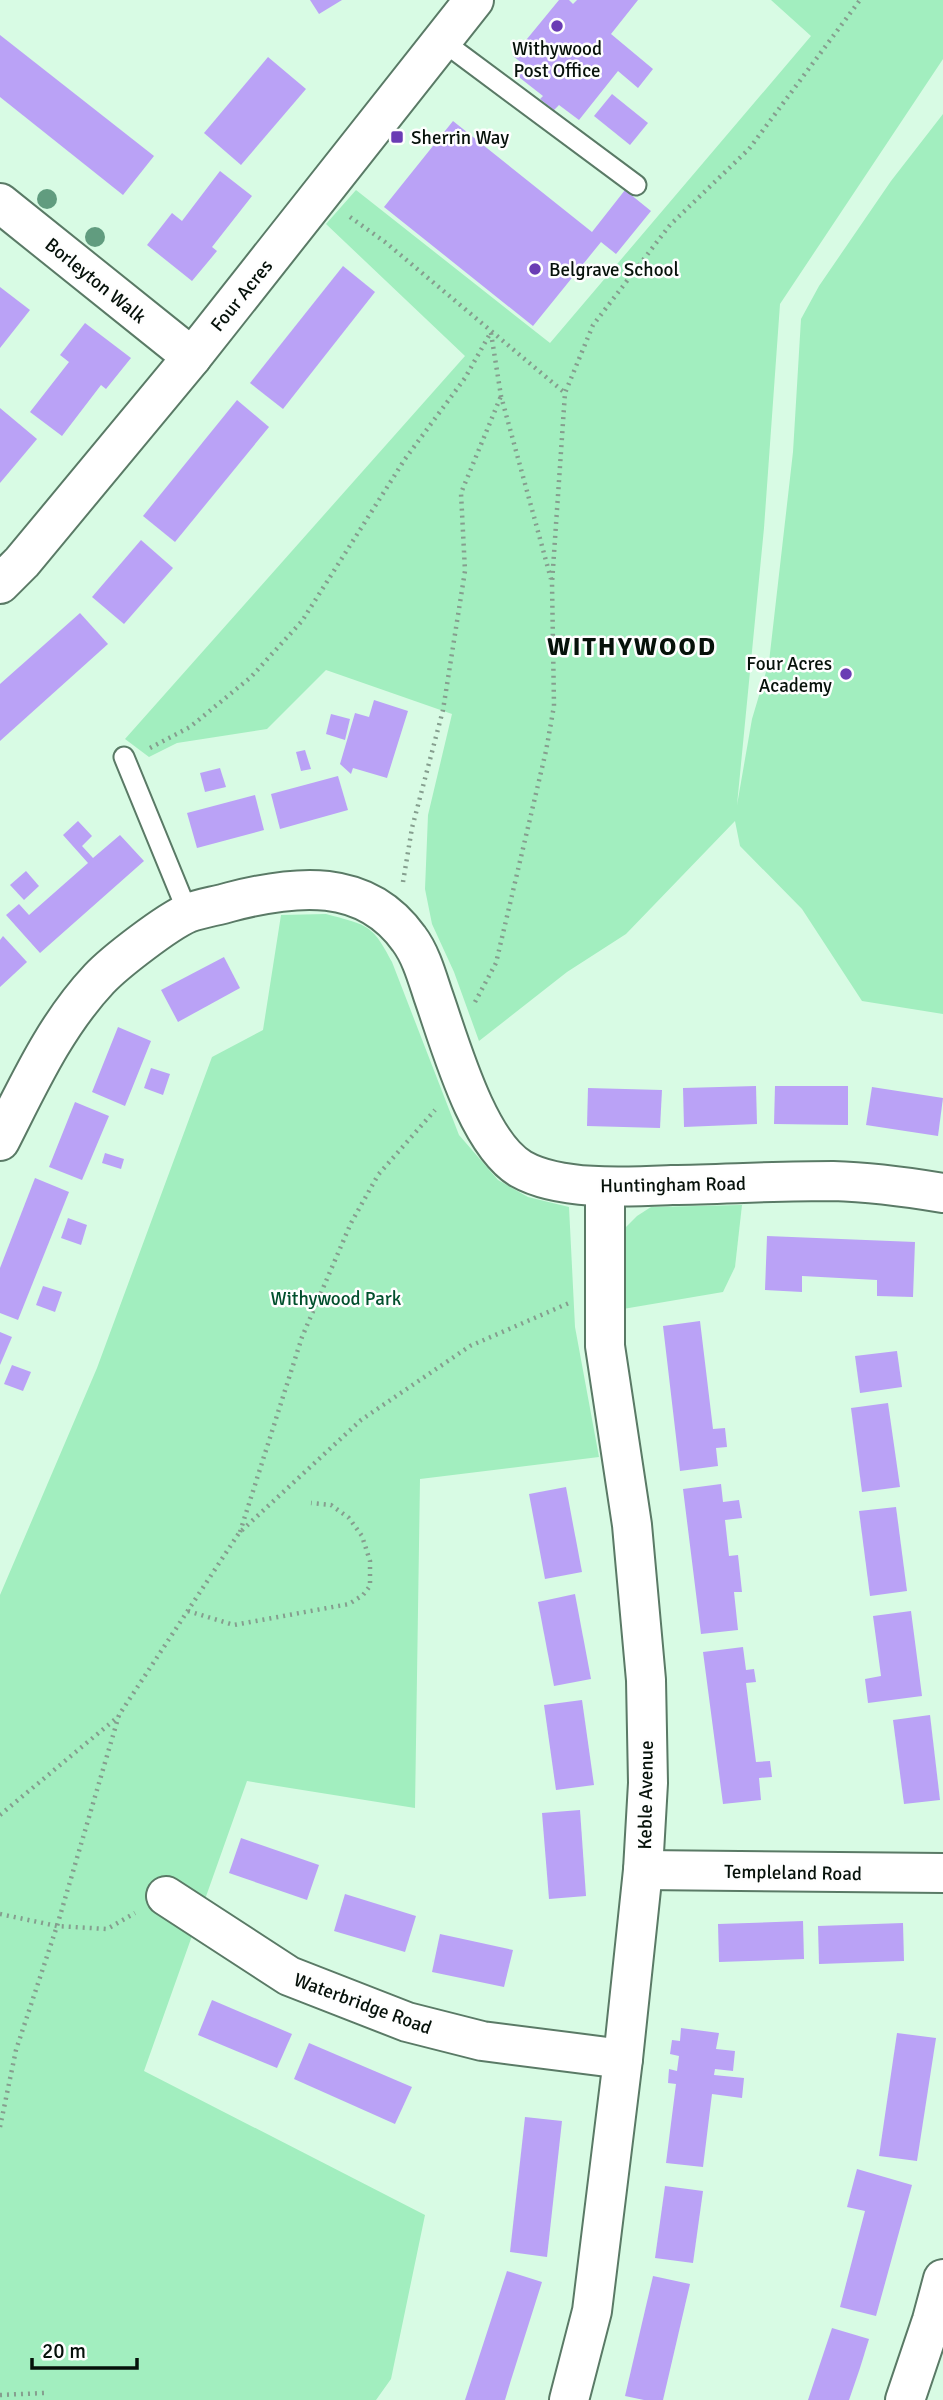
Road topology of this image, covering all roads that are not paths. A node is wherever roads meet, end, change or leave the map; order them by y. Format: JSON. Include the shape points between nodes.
{"nodes":[{"id":1,"x":474,"y":0,"type":"edge"},
{"id":2,"x":441,"y":40,"type":"junction"},
{"id":3,"x":636,"y":185,"type":"dead end"},
{"id":4,"x":0,"y":203,"type":"edge"},
{"id":5,"x":192,"y":357,"type":"junction"},
{"id":6,"x":0,"y":584,"type":"edge"},
{"id":7,"x":127,"y":763,"type":"road end"},
{"id":8,"x":188,"y":913,"type":"junction"},
{"id":9,"x":0,"y":1142,"type":"edge"},
{"id":10,"x":605,"y":1187,"type":"junction"},
{"id":11,"x":943,"y":1193,"type":"edge"},
{"id":12,"x":643,"y":1870,"type":"junction"},
{"id":13,"x":943,"y":1873,"type":"edge"},
{"id":14,"x":166,"y":1896,"type":"road end"},
{"id":15,"x":623,"y":2059,"type":"junction"},
{"id":16,"x":943,"y":2279,"type":"edge"},
{"id":17,"x":569,"y":2400,"type":"edge"},
{"id":18,"x":905,"y":2400,"type":"edge"}],
"edges":[{"from":1,"to":2,"type":"street","name":"Four Acres"},
{"from":2,"to":3,"type":"lane"},
{"from":2,"to":5,"type":"street","name":"Four Acres"},
{"from":4,"to":5,"type":"street","name":"Borleyton Walk"},
{"from":5,"to":6,"type":"street","name":"Four Acres"},
{"from":7,"to":8,"type":"lane"},
{"from":8,"to":9,"type":"street","via":[[101,977],[59,1028]]},
{"from":8,"to":10,"type":"street","name":"Huntingham Road","via":[[261,894],[314,888],[358,897],[396,921],[426,974],[481,1123],[505,1158],[546,1179]]},
{"from":10,"to":11,"type":"street","name":"Huntingham Road","via":[[834,1181]]},
{"from":10,"to":12,"type":"street","name":"Keble Avenue","via":[[605,1346],[632,1525],[646,1680],[648,1783]]},
{"from":12,"to":13,"type":"street","name":"Templeland Road"},
{"from":12,"to":15,"type":"street","name":"Keble Avenue"},
{"from":14,"to":15,"type":"street","name":"Waterbridge Road","via":[[289,1976],[407,2022],[482,2041]]},
{"from":15,"to":17,"type":"street","name":"Keble Avenue","via":[[592,2311]]},
{"from":16,"to":18,"type":"street"}]}
